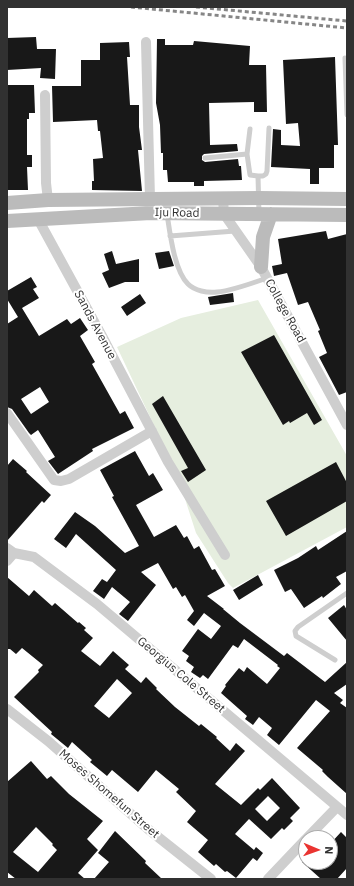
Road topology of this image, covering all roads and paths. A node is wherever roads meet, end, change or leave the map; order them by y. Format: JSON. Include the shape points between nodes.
{"nodes":[{"id":1,"x":146,"y":42,"type":"dead end"},
{"id":2,"x":345,"y":58,"type":"dead end"},
{"id":3,"x":45,"y":95,"type":"dead end"},
{"id":4,"x":347,"y":115,"type":"edge"},
{"id":5,"x":269,"y":128,"type":"dead end"},
{"id":6,"x":250,"y":129,"type":"dead end"},
{"id":7,"x":247,"y":154,"type":"junction"},
{"id":8,"x":205,"y":158,"type":"dead end"},
{"id":9,"x":258,"y":176,"type":"junction"},
{"id":10,"x":259,"y":198,"type":"junction"},
{"id":11,"x":150,"y":199,"type":"junction"},
{"id":12,"x":223,"y":199,"type":"junction"},
{"id":13,"x":347,"y":199,"type":"edge"},
{"id":14,"x":48,"y":200,"type":"junction"},
{"id":15,"x":7,"y":203,"type":"edge"},
{"id":16,"x":167,"y":213,"type":"junction"},
{"id":17,"x":224,"y":214,"type":"junction"},
{"id":18,"x":265,"y":214,"type":"junction"},
{"id":19,"x":347,"y":215,"type":"edge"},
{"id":20,"x":38,"y":219,"type":"junction"},
{"id":21,"x":7,"y":221,"type":"edge"},
{"id":22,"x":235,"y":231,"type":"junction"},
{"id":23,"x":170,"y":236,"type":"junction"},
{"id":24,"x":264,"y":272,"type":"junction"},
{"id":25,"x":7,"y":413,"type":"edge"},
{"id":26,"x":347,"y":425,"type":"edge"},
{"id":27,"x":152,"y":431,"type":"junction"},
{"id":28,"x":10,"y":551,"type":"edge"},
{"id":29,"x":225,"y":555,"type":"dead end"},
{"id":30,"x":7,"y":561,"type":"edge"},
{"id":31,"x":347,"y":593,"type":"edge"},
{"id":32,"x":335,"y":660,"type":"dead end"},
{"id":33,"x":7,"y":709,"type":"edge"},
{"id":34,"x":337,"y":807,"type":"junction"},
{"id":35,"x":347,"y":815,"type":"edge"},
{"id":36,"x":315,"y":830,"type":"edge"},
{"id":37,"x":298,"y":848,"type":"edge"},
{"id":38,"x":210,"y":879,"type":"edge"},
{"id":39,"x":268,"y":879,"type":"edge"}],
"edges":[{"from":1,"to":11,"type":"street"},
{"from":2,"to":4,"type":"lane"},
{"from":3,"to":14,"type":"street"},
{"from":5,"to":9,"type":"lane","via":[[267,171],[263,176]]},
{"from":6,"to":7,"type":"lane"},
{"from":7,"to":8,"type":"lane"},
{"from":7,"to":9,"type":"lane","via":[[250,175]]},
{"from":9,"to":10,"type":"lane"},
{"from":10,"to":12,"type":"main road","name":"Iju Road"},
{"from":10,"to":13,"type":"main road","name":"Iju Road"},
{"from":10,"to":18,"type":"lane"},
{"from":11,"to":12,"type":"main road","name":"Iju Road"},
{"from":11,"to":14,"type":"main road","name":"Iju Road"},
{"from":12,"to":17,"type":"street","name":"College Road"},
{"from":14,"to":15,"type":"main road","name":"Iju Road"},
{"from":16,"to":17,"type":"main road","name":"Iju Road"},
{"from":16,"to":20,"type":"main road","name":"Iju Road"},
{"from":16,"to":23,"type":"lane"},
{"from":17,"to":18,"type":"main road","name":"Iju Road"},
{"from":17,"to":22,"type":"street","name":"College Road"},
{"from":18,"to":19,"type":"main road","name":"Iju Road"},
{"from":18,"to":24,"type":"main road"},
{"from":20,"to":21,"type":"main road","name":"Iju Road"},
{"from":20,"to":27,"type":"street","name":"Sands Avenue"},
{"from":22,"to":23,"type":"lane"},
{"from":22,"to":24,"type":"street","name":"College Road"},
{"from":23,"to":24,"type":"lane","via":[[179,269],[187,283],[199,291],[216,292]]},
{"from":24,"to":26,"type":"street","name":"College Road"},
{"from":25,"to":27,"type":"street","via":[[54,480],[61,481],[69,480]]},
{"from":27,"to":29,"type":"street","name":"Sands Avenue"},
{"from":28,"to":30,"type":"street"},
{"from":28,"to":34,"type":"street","name":"Georgius Cole Street","via":[[34,557],[97,604]]},
{"from":31,"to":32,"type":"lane","via":[[295,631],[296,636]]},
{"from":33,"to":38,"type":"street","name":"Moses Shomefun Street"},
{"from":34,"to":35,"type":"street","name":"Georgius Cole Street"},
{"from":34,"to":36,"type":"street"},
{"from":37,"to":39,"type":"street"}]}
